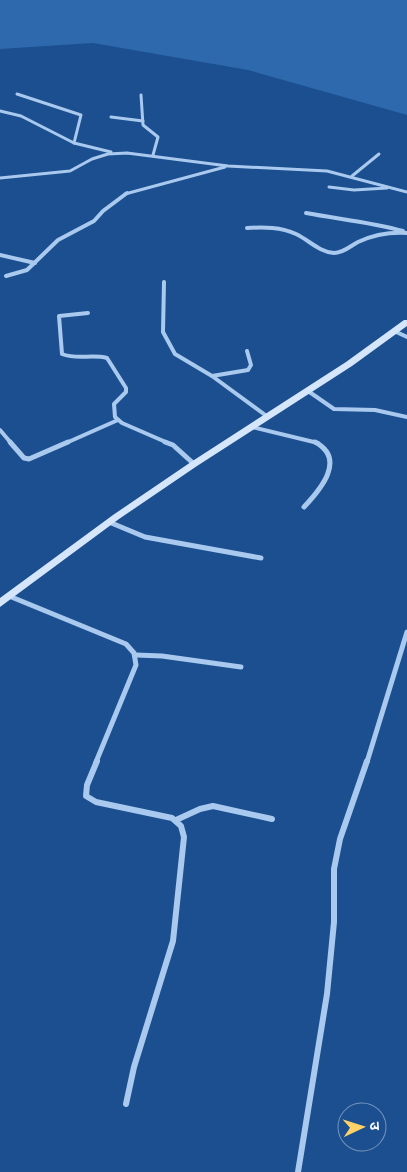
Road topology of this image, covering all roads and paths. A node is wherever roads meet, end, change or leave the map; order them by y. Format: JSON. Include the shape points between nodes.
{"nodes":[{"id":1,"x":17,"y":94,"type":"dead end"},
{"id":2,"x":141,"y":95,"type":"dead end"},
{"id":3,"x":0,"y":111,"type":"edge"},
{"id":4,"x":111,"y":116,"type":"dead end"},
{"id":5,"x":144,"y":122,"type":"junction"},
{"id":6,"x":74,"y":143,"type":"junction"},
{"id":7,"x":115,"y":153,"type":"junction"},
{"id":8,"x":379,"y":154,"type":"dead end"},
{"id":9,"x":153,"y":156,"type":"junction"},
{"id":10,"x":228,"y":166,"type":"junction"},
{"id":11,"x":352,"y":176,"type":"junction"},
{"id":12,"x":0,"y":178,"type":"edge"},
{"id":13,"x":330,"y":187,"type":"dead end"},
{"id":14,"x":390,"y":187,"type":"junction"},
{"id":15,"x":407,"y":192,"type":"edge"},
{"id":16,"x":306,"y":213,"type":"dead end"},
{"id":17,"x":247,"y":228,"type":"dead end"},
{"id":18,"x":407,"y":233,"type":"edge"},
{"id":19,"x":0,"y":255,"type":"edge"},
{"id":20,"x":35,"y":263,"type":"junction"},
{"id":21,"x":6,"y":276,"type":"dead end"},
{"id":22,"x":164,"y":282,"type":"dead end"},
{"id":23,"x":88,"y":313,"type":"dead end"},
{"id":24,"x":407,"y":322,"type":"edge"},
{"id":25,"x":394,"y":331,"type":"junction"},
{"id":26,"x":407,"y":337,"type":"edge"},
{"id":27,"x":247,"y":351,"type":"dead end"},
{"id":28,"x":212,"y":376,"type":"junction"},
{"id":29,"x":308,"y":391,"type":"junction"},
{"id":30,"x":268,"y":417,"type":"junction"},
{"id":31,"x":407,"y":417,"type":"edge"},
{"id":32,"x":118,"y":420,"type":"junction"},
{"id":33,"x":252,"y":427,"type":"junction"},
{"id":34,"x":0,"y":430,"type":"edge"},
{"id":35,"x":3,"y":437,"type":"edge"},
{"id":36,"x":194,"y":464,"type":"junction"},
{"id":37,"x":304,"y":507,"type":"dead end"},
{"id":38,"x":109,"y":522,"type":"junction"},
{"id":39,"x":261,"y":558,"type":"dead end"},
{"id":40,"x":9,"y":596,"type":"junction"},
{"id":41,"x":0,"y":603,"type":"edge"},
{"id":42,"x":407,"y":632,"type":"edge"},
{"id":43,"x":136,"y":655,"type":"junction"},
{"id":44,"x":242,"y":667,"type":"dead end"},
{"id":45,"x":272,"y":819,"type":"dead end"},
{"id":46,"x":176,"y":820,"type":"junction"},
{"id":47,"x":126,"y":1104,"type":"dead end"},
{"id":48,"x":298,"y":1172,"type":"edge"}],
"edges":[{"from":1,"to":6,"type":"street","via":[[81,115]]},
{"from":2,"to":5,"type":"street"},
{"from":3,"to":6,"type":"street","via":[[22,116]]},
{"from":4,"to":5,"type":"street"},
{"from":5,"to":9,"type":"street","via":[[146,128],[158,137]]},
{"from":6,"to":7,"type":"street"},
{"from":7,"to":9,"type":"street"},
{"from":7,"to":12,"type":"street","via":[[92,159],[70,171]]},
{"from":8,"to":11,"type":"street"},
{"from":9,"to":10,"type":"street"},
{"from":10,"to":11,"type":"street","via":[[292,168]]},
{"from":10,"to":20,"type":"street","via":[[127,193],[94,222],[58,240]]},
{"from":11,"to":14,"type":"street"},
{"from":13,"to":14,"type":"street","via":[[354,190]]},
{"from":14,"to":15,"type":"street"},
{"from":16,"to":18,"type":"street","via":[[379,224]]},
{"from":17,"to":18,"type":"street","via":[[283,230],[322,251],[333,253],[344,252],[364,240]]},
{"from":19,"to":20,"type":"street"},
{"from":20,"to":21,"type":"street","via":[[22,273]]},
{"from":22,"to":28,"type":"street","via":[[162,320],[168,344],[182,360]]},
{"from":23,"to":32,"type":"street","via":[[59,316],[61,350],[67,356],[107,358],[126,388],[114,404]]},
{"from":24,"to":25,"type":"street"},
{"from":25,"to":26,"type":"street"},
{"from":25,"to":29,"type":"street"},
{"from":27,"to":28,"type":"street","via":[[251,365],[248,370]]},
{"from":28,"to":30,"type":"street"},
{"from":29,"to":30,"type":"street"},
{"from":29,"to":31,"type":"street","via":[[334,409],[383,411]]},
{"from":30,"to":33,"type":"street"},
{"from":32,"to":35,"type":"street","via":[[31,459],[24,458]]},
{"from":32,"to":36,"type":"street","via":[[173,445]]},
{"from":33,"to":36,"type":"street"},
{"from":33,"to":37,"type":"street","via":[[314,441],[323,446],[329,460],[329,476]]},
{"from":34,"to":35,"type":"street"},
{"from":36,"to":38,"type":"street"},
{"from":38,"to":39,"type":"street","via":[[145,537]]},
{"from":38,"to":40,"type":"street"},
{"from":40,"to":41,"type":"street"},
{"from":40,"to":43,"type":"street","via":[[126,644]]},
{"from":42,"to":48,"type":"street","via":[[340,839],[334,869],[334,922],[327,994]]},
{"from":43,"to":44,"type":"street"},
{"from":43,"to":46,"type":"street","via":[[136,665],[87,785],[86,796],[96,802]]},
{"from":45,"to":46,"type":"street","via":[[213,806]]},
{"from":46,"to":47,"type":"street","via":[[184,837],[175,932],[134,1066]]}]}
